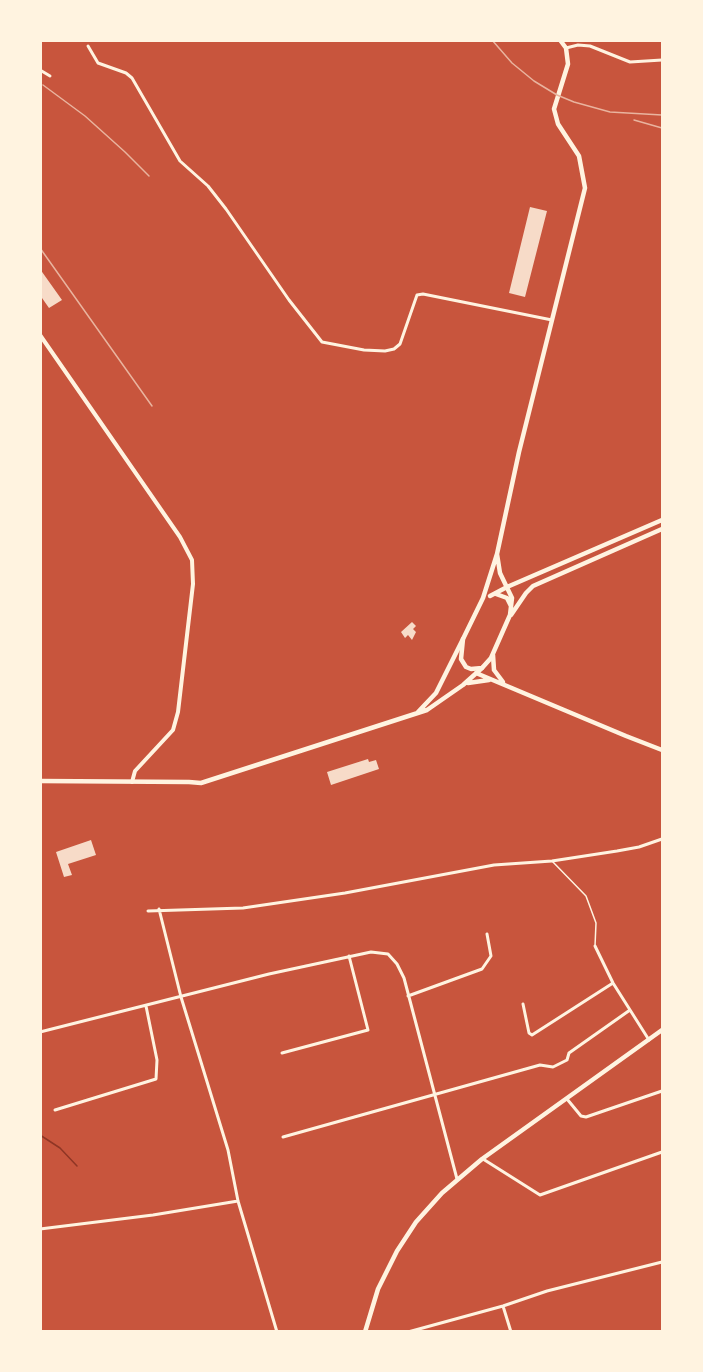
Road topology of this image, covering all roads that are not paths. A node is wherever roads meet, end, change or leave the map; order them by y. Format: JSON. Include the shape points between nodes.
{"nodes":[{"id":1,"x":560,"y":40,"type":"edge"},
{"id":2,"x":88,"y":46,"type":"dead end"},
{"id":3,"x":566,"y":48,"type":"junction"},
{"id":4,"x":663,"y":60,"type":"edge"},
{"id":5,"x":40,"y":70,"type":"edge"},
{"id":6,"x":50,"y":76,"type":"dead end"},
{"id":7,"x":552,"y":320,"type":"junction"},
{"id":8,"x":40,"y":335,"type":"edge"},
{"id":9,"x":663,"y":520,"type":"edge"},
{"id":10,"x":663,"y":529,"type":"edge"},
{"id":11,"x":497,"y":554,"type":"junction"},
{"id":12,"x":500,"y":573,"type":"junction"},
{"id":13,"x":519,"y":582,"type":"junction"},
{"id":14,"x":507,"y":587,"type":"junction"},
{"id":15,"x":490,"y":596,"type":"junction"},
{"id":16,"x":512,"y":607,"type":"junction"},
{"id":17,"x":477,"y":612,"type":"junction"},
{"id":18,"x":508,"y":620,"type":"junction"},
{"id":19,"x":463,"y":639,"type":"junction"},
{"id":20,"x":494,"y":651,"type":"junction"},
{"id":21,"x":466,"y":667,"type":"junction"},
{"id":22,"x":482,"y":668,"type":"junction"},
{"id":23,"x":476,"y":673,"type":"junction"},
{"id":24,"x":493,"y":680,"type":"junction"},
{"id":25,"x":463,"y":686,"type":"junction"},
{"id":26,"x":507,"y":686,"type":"junction"},
{"id":27,"x":413,"y":714,"type":"junction"},
{"id":28,"x":663,"y":750,"type":"edge"},
{"id":29,"x":40,"y":781,"type":"edge"},
{"id":30,"x":132,"y":783,"type":"junction"},
{"id":31,"x":663,"y":839,"type":"edge"},
{"id":32,"x":552,"y":861,"type":"junction"},
{"id":33,"x":159,"y":909,"type":"junction"},
{"id":34,"x":147,"y":911,"type":"dead end"},
{"id":35,"x":487,"y":934,"type":"dead end"},
{"id":36,"x":595,"y":946,"type":"joint"},
{"id":37,"x":349,"y":956,"type":"junction"},
{"id":38,"x":613,"y":984,"type":"junction"},
{"id":39,"x":408,"y":996,"type":"junction"},
{"id":40,"x":181,"y":997,"type":"junction"},
{"id":41,"x":523,"y":1004,"type":"dead end"},
{"id":42,"x":146,"y":1006,"type":"junction"},
{"id":43,"x":630,"y":1010,"type":"junction"},
{"id":44,"x":663,"y":1030,"type":"edge"},
{"id":45,"x":40,"y":1032,"type":"edge"},
{"id":46,"x":649,"y":1040,"type":"junction"},
{"id":47,"x":282,"y":1053,"type":"dead end"},
{"id":48,"x":663,"y":1091,"type":"edge"},
{"id":49,"x":435,"y":1095,"type":"junction"},
{"id":50,"x":566,"y":1098,"type":"junction"},
{"id":51,"x":55,"y":1110,"type":"dead end"},
{"id":52,"x":283,"y":1137,"type":"dead end"},
{"id":53,"x":663,"y":1152,"type":"edge"},
{"id":54,"x":482,"y":1159,"type":"junction"},
{"id":55,"x":457,"y":1179,"type":"junction"},
{"id":56,"x":238,"y":1201,"type":"junction"},
{"id":57,"x":40,"y":1229,"type":"edge"},
{"id":58,"x":663,"y":1262,"type":"edge"},
{"id":59,"x":503,"y":1306,"type":"junction"},
{"id":60,"x":277,"y":1332,"type":"edge"},
{"id":61,"x":365,"y":1332,"type":"edge"},
{"id":62,"x":408,"y":1332,"type":"edge"},
{"id":63,"x":511,"y":1332,"type":"edge"}],
"edges":[{"from":1,"to":3,"type":"main road"},
{"from":2,"to":7,"type":"street","via":[[98,63],[132,78],[180,161],[226,208],[322,342],[364,350],[394,349],[400,344],[417,296],[423,294]]},
{"from":3,"to":4,"type":"street","via":[[590,46],[630,62]]},
{"from":3,"to":7,"type":"main road","via":[[568,64],[554,109],[558,124],[579,156],[585,188]]},
{"from":5,"to":6,"type":"street"},
{"from":7,"to":11,"type":"main road"},
{"from":8,"to":30,"type":"street","via":[[192,560],[193,584],[178,712],[172,730],[135,771]]},
{"from":9,"to":13,"type":"main road"},
{"from":10,"to":18,"type":"main road","via":[[534,586]]},
{"from":11,"to":12,"type":"main road"},
{"from":11,"to":17,"type":"main road"},
{"from":12,"to":13,"type":"main road","via":[[508,581]]},
{"from":12,"to":14,"type":"main road"},
{"from":13,"to":14,"type":"main road"},
{"from":14,"to":15,"type":"main road"},
{"from":14,"to":16,"type":"main road"},
{"from":15,"to":16,"type":"main road","via":[[504,596]]},
{"from":15,"to":17,"type":"main road"},
{"from":16,"to":18,"type":"main road"},
{"from":17,"to":19,"type":"main road"},
{"from":18,"to":20,"type":"main road"},
{"from":19,"to":21,"type":"main road","via":[[460,659]]},
{"from":19,"to":27,"type":"main road","via":[[436,693]]},
{"from":20,"to":22,"type":"main road"},
{"from":20,"to":26,"type":"main road","via":[[494,670]]},
{"from":21,"to":22,"type":"main road"},
{"from":21,"to":23,"type":"main road"},
{"from":22,"to":23,"type":"main road"},
{"from":23,"to":24,"type":"main road"},
{"from":23,"to":25,"type":"main road"},
{"from":24,"to":25,"type":"main road"},
{"from":24,"to":26,"type":"main road"},
{"from":25,"to":27,"type":"main road","via":[[434,706]]},
{"from":26,"to":28,"type":"main road"},
{"from":27,"to":30,"type":"main road","via":[[201,783]]},
{"from":29,"to":30,"type":"main road"},
{"from":31,"to":32,"type":"street","via":[[639,847]]},
{"from":32,"to":33,"type":"street","via":[[494,865],[243,908]]},
{"from":32,"to":36,"type":"lane","via":[[586,896],[596,923]]},
{"from":33,"to":34,"type":"street"},
{"from":33,"to":40,"type":"street"},
{"from":35,"to":39,"type":"street","via":[[490,956],[482,969]]},
{"from":36,"to":38,"type":"street"},
{"from":37,"to":39,"type":"street","via":[[388,954],[404,978]]},
{"from":37,"to":40,"type":"street"},
{"from":37,"to":47,"type":"street","via":[[368,1030]]},
{"from":38,"to":41,"type":"street","via":[[532,1035]]},
{"from":38,"to":43,"type":"street"},
{"from":39,"to":49,"type":"street"},
{"from":40,"to":42,"type":"street"},
{"from":40,"to":56,"type":"street","via":[[228,1150]]},
{"from":42,"to":45,"type":"street"},
{"from":42,"to":51,"type":"street","via":[[157,1060],[156,1079]]},
{"from":43,"to":46,"type":"street"},
{"from":43,"to":49,"type":"street","via":[[553,1067],[540,1065]]},
{"from":44,"to":46,"type":"main road"},
{"from":46,"to":50,"type":"main road"},
{"from":48,"to":50,"type":"street","via":[[586,1117]]},
{"from":49,"to":52,"type":"street"},
{"from":49,"to":55,"type":"street"},
{"from":50,"to":54,"type":"main road"},
{"from":53,"to":54,"type":"street","via":[[540,1195]]},
{"from":54,"to":55,"type":"main road"},
{"from":55,"to":61,"type":"main road","via":[[416,1222],[397,1251],[378,1289]]},
{"from":56,"to":57,"type":"street"},
{"from":56,"to":60,"type":"street"},
{"from":58,"to":59,"type":"street"},
{"from":59,"to":62,"type":"street"},
{"from":59,"to":63,"type":"street"}]}
